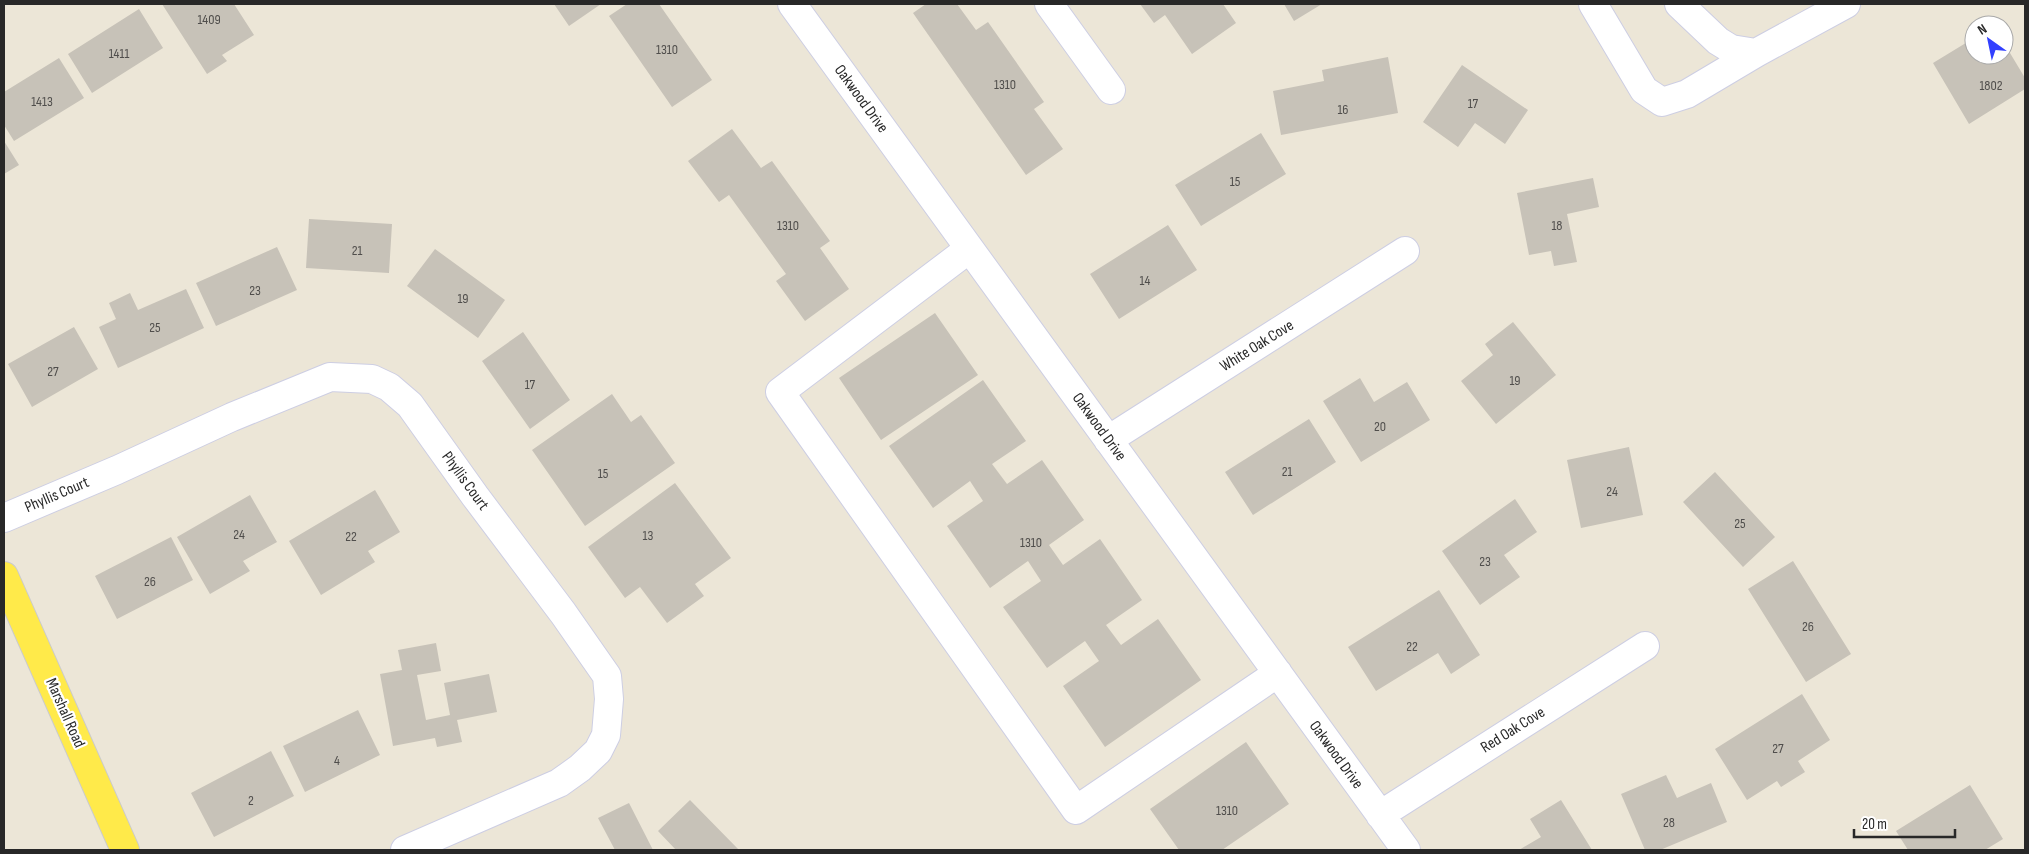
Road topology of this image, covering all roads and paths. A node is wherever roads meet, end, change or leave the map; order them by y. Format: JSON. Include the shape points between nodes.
{"nodes":[{"id":1,"x":792,"y":4,"type":"edge"},
{"id":2,"x":1048,"y":4,"type":"edge"},
{"id":3,"x":1593,"y":4,"type":"edge"},
{"id":4,"x":1679,"y":4,"type":"edge"},
{"id":5,"x":1846,"y":4,"type":"edge"},
{"id":6,"x":1756,"y":53,"type":"junction"},
{"id":7,"x":1111,"y":90,"type":"dead end"},
{"id":8,"x":969,"y":249,"type":"junction"},
{"id":9,"x":1405,"y":251,"type":"dead end"},
{"id":10,"x":1108,"y":440,"type":"junction"},
{"id":11,"x":4,"y":518,"type":"edge"},
{"id":12,"x":4,"y":576,"type":"edge"},
{"id":13,"x":1646,"y":646,"type":"dead end"},
{"id":14,"x":1278,"y":673,"type":"junction"},
{"id":15,"x":1380,"y":815,"type":"junction"},
{"id":16,"x":125,"y":850,"type":"edge"},
{"id":17,"x":405,"y":850,"type":"edge"},
{"id":18,"x":1406,"y":850,"type":"edge"}],
"edges":[{"from":1,"to":8,"type":"street","name":"Oakwood Drive"},
{"from":2,"to":7,"type":"street"},
{"from":3,"to":6,"type":"street","via":[[1644,90],[1662,102],[1687,94]]},
{"from":4,"to":6,"type":"street","via":[[1718,41],[1731,49]]},
{"from":5,"to":6,"type":"street"},
{"from":8,"to":10,"type":"street","name":"Oakwood Drive"},
{"from":8,"to":14,"type":"street","via":[[780,392],[1076,810]]},
{"from":9,"to":10,"type":"street","name":"White Oak Cove"},
{"from":10,"to":14,"type":"street","name":"Oakwood Drive"},
{"from":11,"to":17,"type":"street","name":"Phyllis Court","via":[[330,377],[372,379],[389,387],[410,405],[563,613],[607,676],[609,699],[606,735],[598,751],[580,768],[559,783]]},
{"from":12,"to":16,"type":"main road","name":"Marshall Road"},
{"from":13,"to":15,"type":"street","name":"Red Oak Cove"},
{"from":14,"to":15,"type":"street","name":"Oakwood Drive"},
{"from":15,"to":18,"type":"street","name":"Oakwood Drive"}]}
